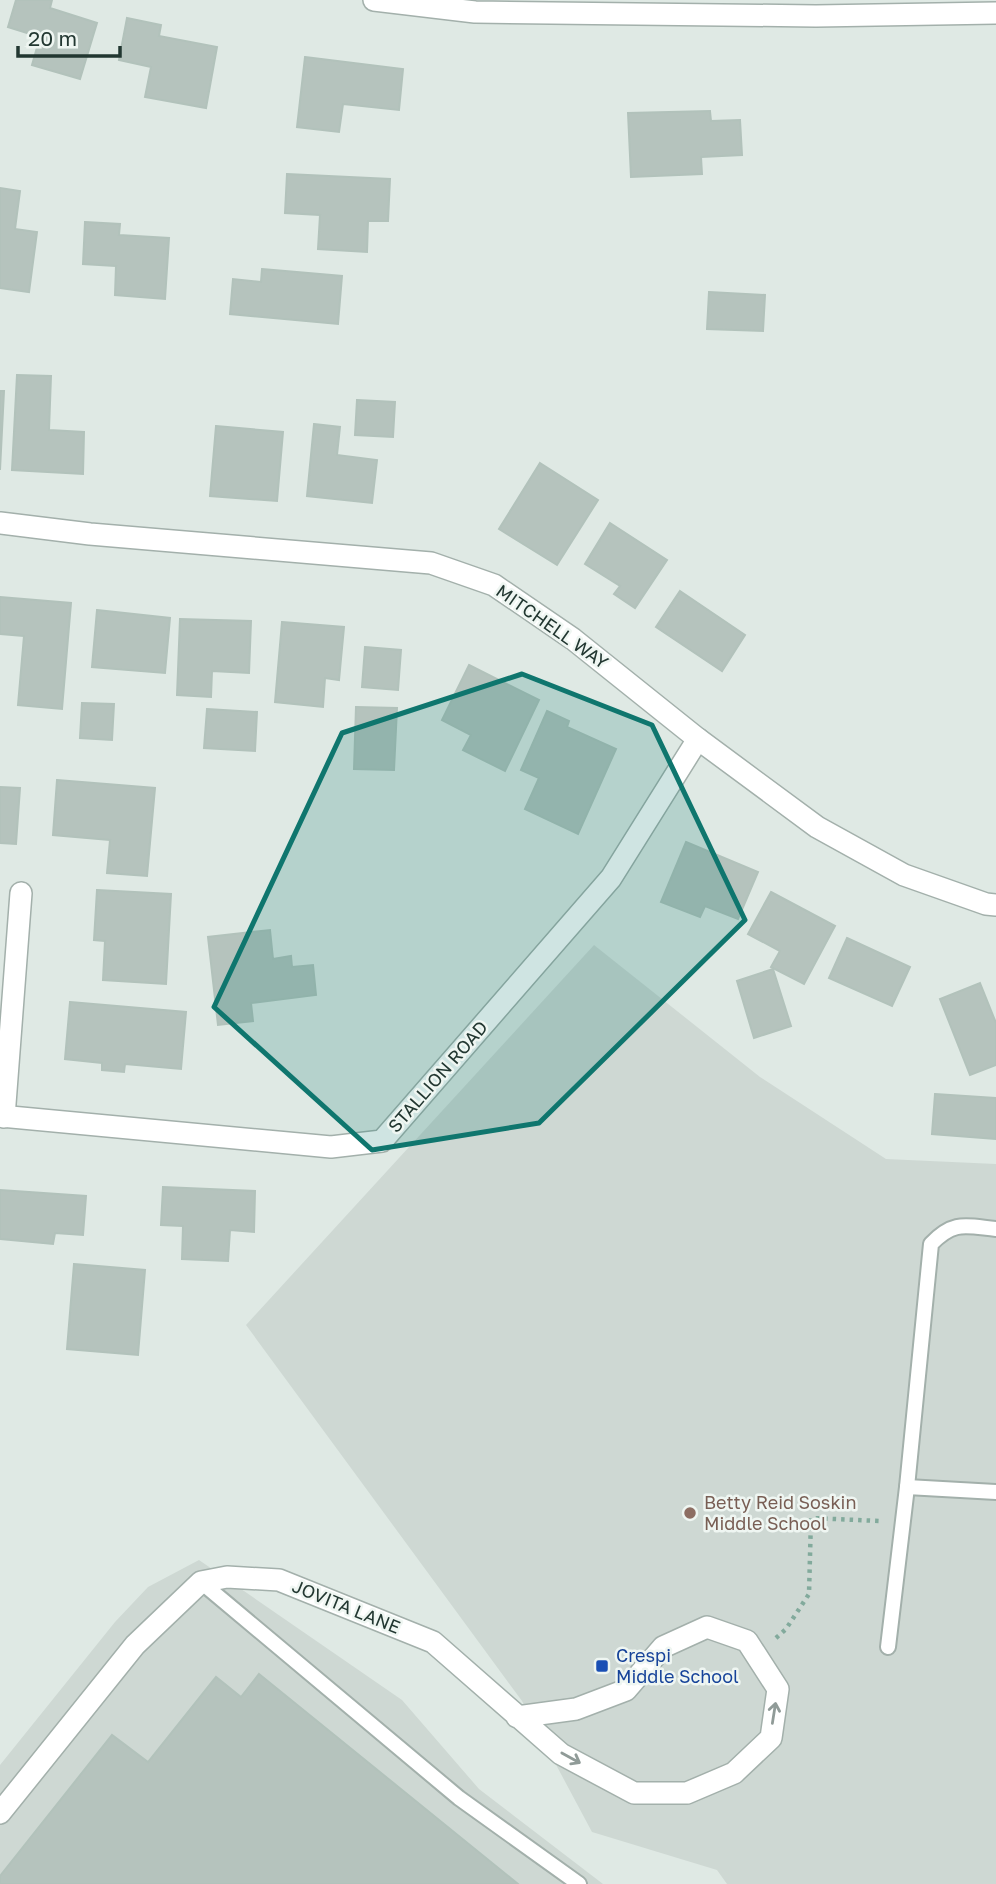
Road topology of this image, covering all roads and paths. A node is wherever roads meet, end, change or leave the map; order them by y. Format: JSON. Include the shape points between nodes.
{"nodes":[{"id":1,"x":374,"y":0,"type":"edge"},
{"id":2,"x":996,"y":13,"type":"edge"},
{"id":3,"x":0,"y":523,"type":"edge"},
{"id":4,"x":698,"y":739,"type":"junction"},
{"id":5,"x":21,"y":893,"type":"dead end"},
{"id":6,"x":996,"y":905,"type":"edge"},
{"id":7,"x":2,"y":1116,"type":"edge"},
{"id":8,"x":996,"y":1229,"type":"edge"},
{"id":9,"x":908,"y":1487,"type":"junction"},
{"id":10,"x":996,"y":1492,"type":"edge"},
{"id":11,"x":903,"y":1522,"type":"junction"},
{"id":12,"x":201,"y":1582,"type":"junction"},
{"id":13,"x":888,"y":1647,"type":"dead end"},
{"id":14,"x":757,"y":1655,"type":"junction"},
{"id":15,"x":517,"y":1717,"type":"junction"},
{"id":16,"x":0,"y":1813,"type":"edge"},
{"id":17,"x":579,"y":1884,"type":"edge"}],
"edges":[{"from":1,"to":2,"type":"street","via":[[475,12]]},
{"from":3,"to":4,"type":"street","name":"MITCHELL WAY","via":[[431,564],[494,585],[573,639]]},
{"from":4,"to":6,"type":"street","name":"MITCHELL WAY","via":[[817,827],[904,875]]},
{"from":4,"to":7,"type":"street","name":"STALLION ROAD","via":[[611,878],[383,1141],[331,1147]]},
{"from":5,"to":7,"type":"street"},
{"from":8,"to":9,"type":"lane","via":[[962,1225],[944,1231],[931,1244]]},
{"from":9,"to":10,"type":"lane"},
{"from":9,"to":11,"type":"lane"},
{"from":11,"to":13,"type":"lane"},
{"from":11,"to":14,"type":"path","via":[[811,1518],[809,1594],[786,1629]]},
{"from":12,"to":15,"type":"street","name":"JOVITA LANE","via":[[227,1577],[279,1580],[433,1642]]},
{"from":12,"to":16,"type":"street","via":[[135,1645]]},
{"from":12,"to":17,"type":"lane","via":[[459,1798]]},
{"from":14,"to":15,"type":"street","name":"JOVITA LANE","via":[[747,1641],[707,1627],[663,1647],[626,1690],[576,1709]]},
{"from":15,"to":14,"type":"street","name":"JOVITA LANE","one_way":true,"via":[[561,1754],[634,1793],[687,1793],[734,1773],[771,1738],[778,1689]]}]}
